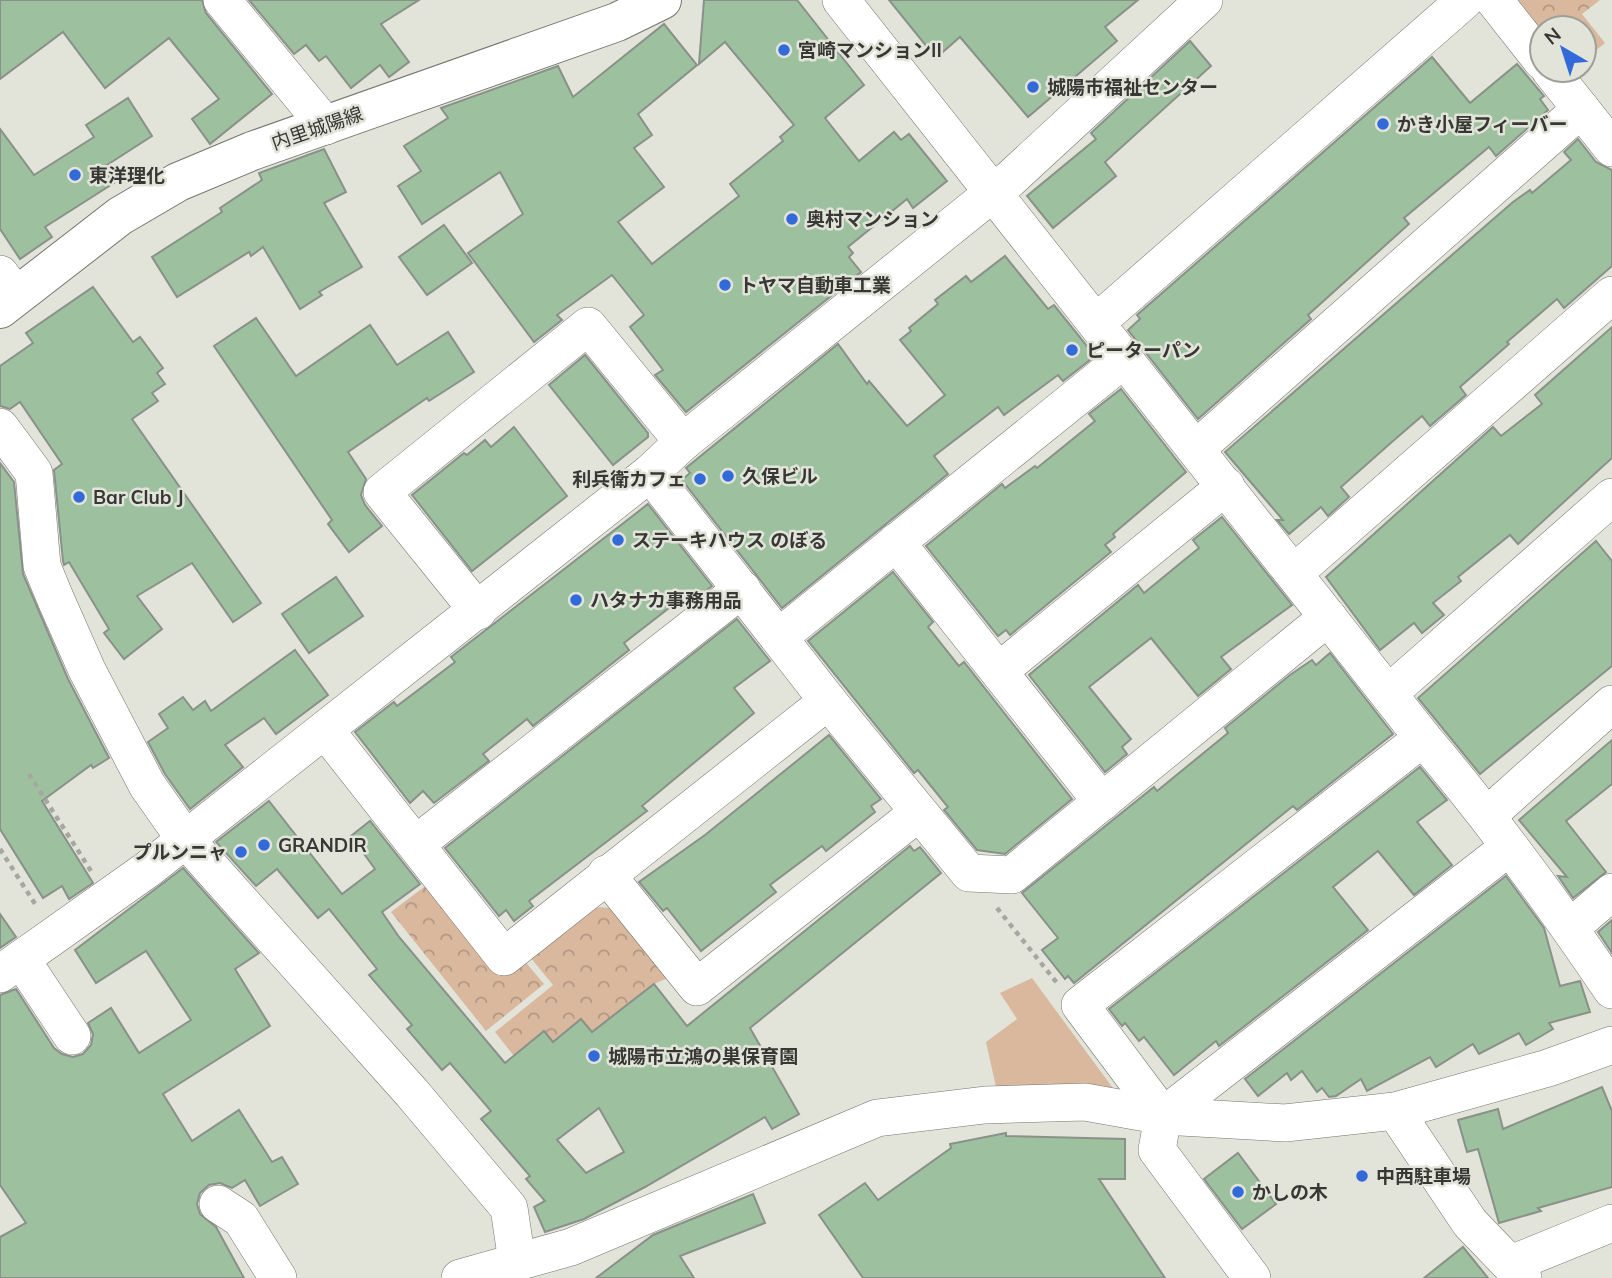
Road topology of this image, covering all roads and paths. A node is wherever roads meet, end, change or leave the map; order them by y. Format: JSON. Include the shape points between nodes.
{"nodes":[{"id":1,"x":222,"y":0,"type":"edge"},
{"id":2,"x":662,"y":0,"type":"edge"},
{"id":3,"x":841,"y":0,"type":"edge"},
{"id":4,"x":1204,"y":0,"type":"edge"},
{"id":5,"x":1465,"y":0,"type":"edge"},
{"id":6,"x":1494,"y":0,"type":"edge"},
{"id":7,"x":1528,"y":43,"type":"edge"},
{"id":8,"x":1560,"y":84,"type":"edge"},
{"id":9,"x":1581,"y":109,"type":"junction"},
{"id":10,"x":326,"y":126,"type":"junction"},
{"id":11,"x":1612,"y":148,"type":"edge"},
{"id":12,"x":992,"y":193,"type":"junction"},
{"id":13,"x":5,"y":293,"type":"edge"},
{"id":14,"x":1612,"y":295,"type":"edge"},
{"id":15,"x":1097,"y":322,"type":"junction"},
{"id":16,"x":1124,"y":359,"type":"junction"},
{"id":17,"x":0,"y":427,"type":"edge"},
{"id":18,"x":683,"y":442,"type":"junction"},
{"id":19,"x":1197,"y":448,"type":"junction"},
{"id":20,"x":650,"y":473,"type":"junction"},
{"id":21,"x":1226,"y":486,"type":"junction"},
{"id":22,"x":1612,"y":497,"type":"edge"},
{"id":23,"x":896,"y":542,"type":"junction"},
{"id":24,"x":1294,"y":573,"type":"junction"},
{"id":25,"x":742,"y":589,"type":"junction"},
{"id":26,"x":478,"y":611,"type":"junction"},
{"id":27,"x":1328,"y":617,"type":"junction"},
{"id":28,"x":779,"y":637,"type":"junction"},
{"id":29,"x":999,"y":671,"type":"junction"},
{"id":30,"x":1389,"y":693,"type":"junction"},
{"id":31,"x":828,"y":701,"type":"junction"},
{"id":32,"x":1612,"y":704,"type":"edge"},
{"id":33,"x":326,"y":731,"type":"junction"},
{"id":34,"x":1423,"y":738,"type":"junction"},
{"id":35,"x":29,"y":774,"type":"dead end"},
{"id":36,"x":1102,"y":802,"type":"junction"},
{"id":37,"x":918,"y":813,"type":"junction"},
{"id":38,"x":1488,"y":815,"type":"junction"},
{"id":39,"x":185,"y":839,"type":"junction"},
{"id":40,"x":416,"y":844,"type":"junction"},
{"id":41,"x":1508,"y":848,"type":"junction"},
{"id":42,"x":0,"y":849,"type":"edge"},
{"id":43,"x":969,"y":873,"type":"junction"},
{"id":44,"x":606,"y":874,"type":"junction"},
{"id":45,"x":1612,"y":892,"type":"edge"},
{"id":46,"x":109,"y":898,"type":"junction"},
{"id":47,"x":1570,"y":928,"type":"junction"},
{"id":48,"x":54,"y":934,"type":"junction"},
{"id":49,"x":10,"y":966,"type":"edge"},
{"id":50,"x":1612,"y":990,"type":"edge"},
{"id":51,"x":1080,"y":1005,"type":"junction"},
{"id":52,"x":72,"y":1036,"type":"dead end"},
{"id":53,"x":1612,"y":1045,"type":"edge"},
{"id":54,"x":1395,"y":1111,"type":"junction"},
{"id":55,"x":1163,"y":1116,"type":"junction"},
{"id":56,"x":218,"y":1204,"type":"dead end"},
{"id":57,"x":1612,"y":1223,"type":"edge"},
{"id":58,"x":517,"y":1262,"type":"junction"},
{"id":59,"x":1517,"y":1271,"type":"edge"},
{"id":60,"x":278,"y":1278,"type":"edge"},
{"id":61,"x":460,"y":1278,"type":"edge"},
{"id":62,"x":1252,"y":1278,"type":"edge"}],
"edges":[{"from":1,"to":10,"type":"street"},
{"from":2,"to":10,"type":"main road","name":"内里城陽線","via":[[617,22]]},
{"from":3,"to":12,"type":"street"},
{"from":4,"to":12,"type":"street"},
{"from":5,"to":15,"type":"street"},
{"from":6,"to":7,"type":"street"},
{"from":8,"to":9,"type":"street"},
{"from":9,"to":11,"type":"street"},
{"from":9,"to":19,"type":"street"},
{"from":10,"to":13,"type":"main road","name":"内里城陽線","via":[[178,182]]},
{"from":12,"to":15,"type":"street"},
{"from":12,"to":18,"type":"street"},
{"from":14,"to":24,"type":"street"},
{"from":15,"to":16,"type":"street"},
{"from":16,"to":19,"type":"street"},
{"from":16,"to":23,"type":"street"},
{"from":17,"to":39,"type":"street","via":[[34,473],[42,566],[87,670],[147,785]]},
{"from":18,"to":20,"type":"street"},
{"from":18,"to":26,"type":"street","via":[[588,326],[382,492]]},
{"from":19,"to":21,"type":"street"},
{"from":20,"to":25,"type":"street"},
{"from":20,"to":26,"type":"street"},
{"from":21,"to":24,"type":"street"},
{"from":21,"to":29,"type":"street"},
{"from":22,"to":30,"type":"street"},
{"from":23,"to":28,"type":"street"},
{"from":23,"to":29,"type":"street"},
{"from":24,"to":27,"type":"street"},
{"from":25,"to":28,"type":"street"},
{"from":25,"to":40,"type":"street"},
{"from":26,"to":33,"type":"street"},
{"from":27,"to":30,"type":"street"},
{"from":27,"to":36,"type":"street"},
{"from":28,"to":31,"type":"street"},
{"from":29,"to":36,"type":"street"},
{"from":30,"to":34,"type":"street"},
{"from":31,"to":37,"type":"street"},
{"from":31,"to":44,"type":"street"},
{"from":32,"to":38,"type":"street"},
{"from":33,"to":39,"type":"street"},
{"from":33,"to":40,"type":"street"},
{"from":34,"to":38,"type":"street"},
{"from":34,"to":51,"type":"street"},
{"from":35,"to":46,"type":"path"},
{"from":36,"to":43,"type":"street","via":[[1012,875]]},
{"from":37,"to":43,"type":"street"},
{"from":37,"to":44,"type":"street","via":[[697,987]]},
{"from":38,"to":41,"type":"street"},
{"from":39,"to":46,"type":"street"},
{"from":39,"to":58,"type":"street","via":[[509,1208]]},
{"from":40,"to":44,"type":"street","via":[[504,957]]},
{"from":41,"to":47,"type":"street"},
{"from":41,"to":55,"type":"street"},
{"from":42,"to":48,"type":"path"},
{"from":43,"to":51,"type":"path","via":[[1069,999]]},
{"from":45,"to":47,"type":"street"},
{"from":46,"to":48,"type":"street"},
{"from":47,"to":50,"type":"street"},
{"from":48,"to":49,"type":"street"},
{"from":49,"to":52,"type":"street"},
{"from":51,"to":55,"type":"street"},
{"from":53,"to":54,"type":"street"},
{"from":54,"to":55,"type":"street","via":[[1285,1123]]},
{"from":54,"to":59,"type":"street","via":[[1470,1223]]},
{"from":55,"to":58,"type":"street","via":[[1085,1102],[985,1105],[877,1118],[570,1247]]},
{"from":55,"to":62,"type":"street","via":[[1157,1150]]},
{"from":56,"to":60,"type":"street","via":[[241,1219]]},
{"from":57,"to":59,"type":"street"},
{"from":58,"to":61,"type":"street"}]}
